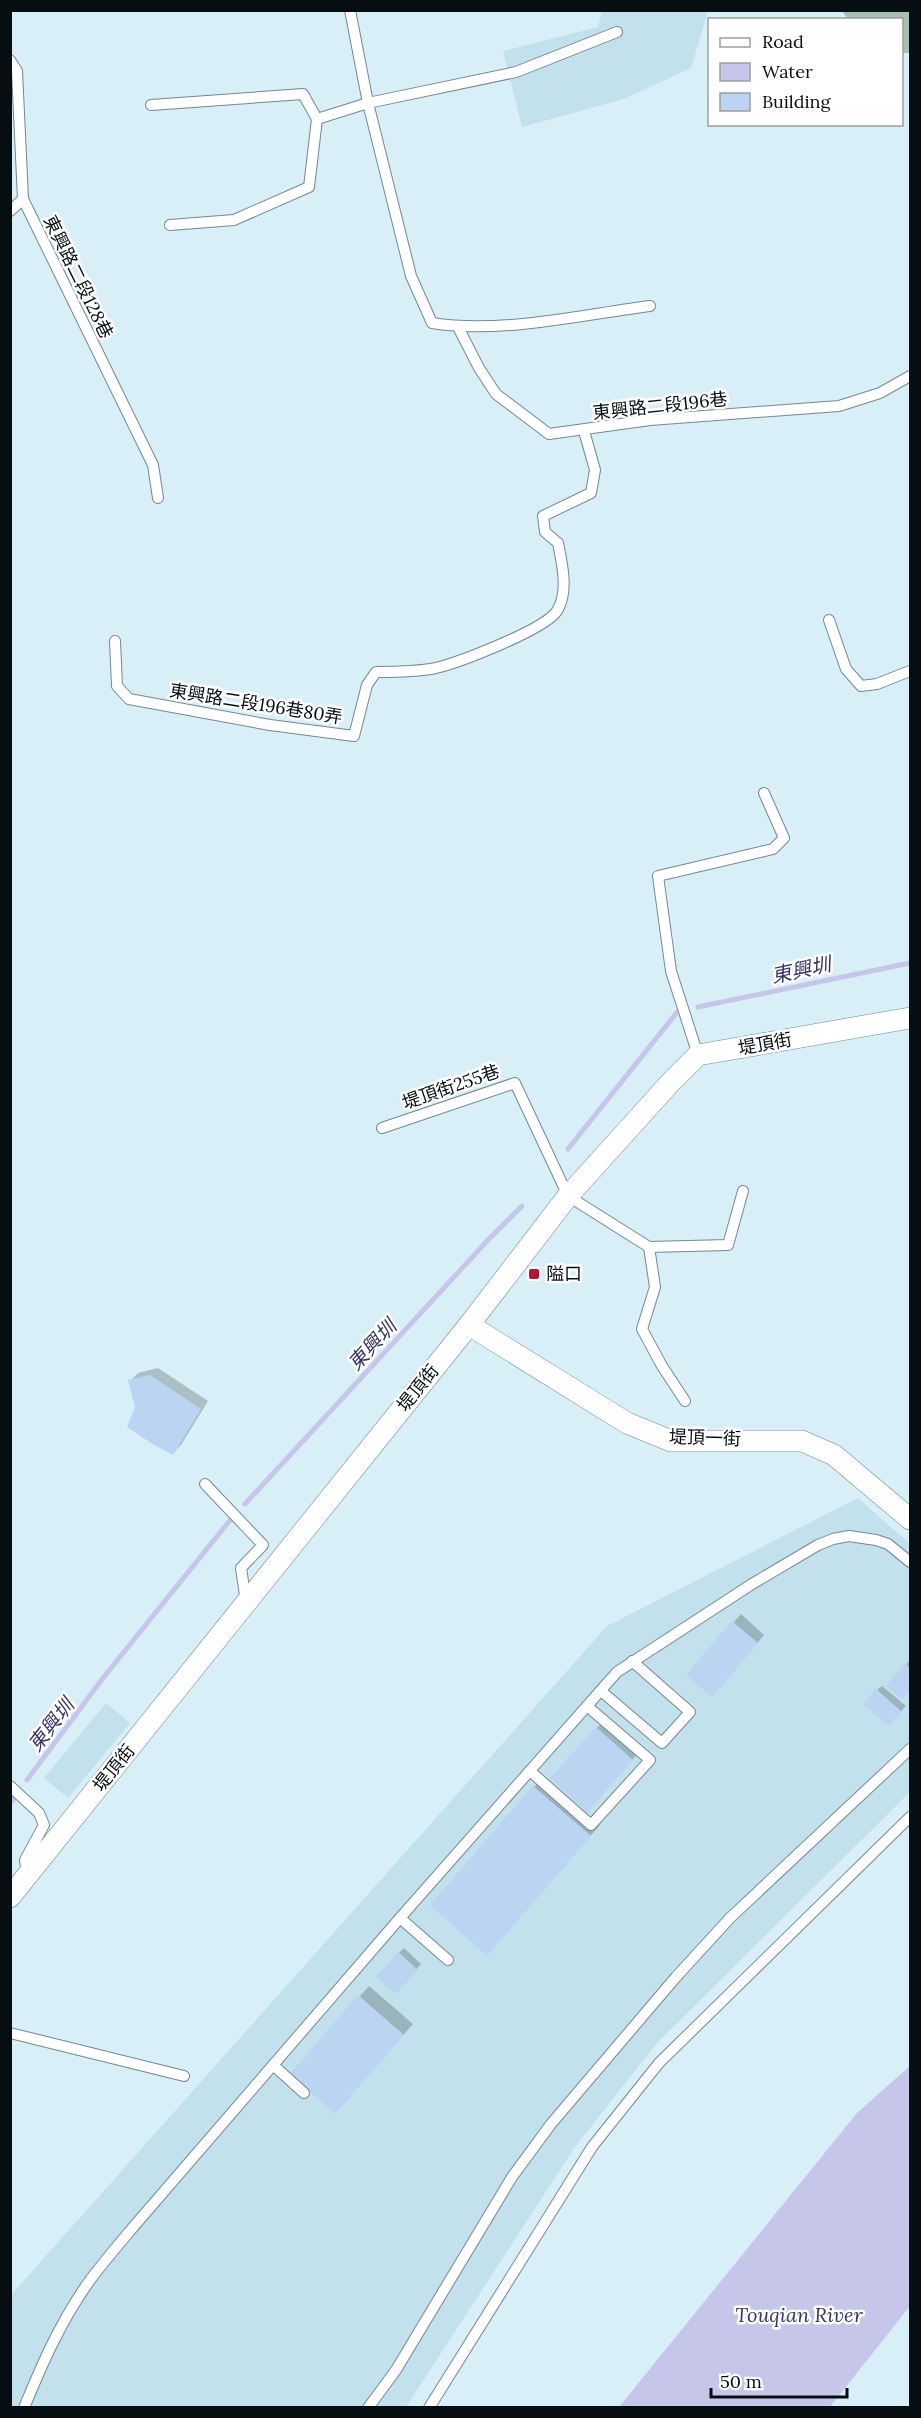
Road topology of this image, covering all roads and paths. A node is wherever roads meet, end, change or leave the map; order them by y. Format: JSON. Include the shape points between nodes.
{"nodes":[{"id":1,"x":350,"y":10,"type":"edge"},
{"id":2,"x":617,"y":32,"type":"dead end"},
{"id":3,"x":10,"y":60,"type":"edge"},
{"id":4,"x":368,"y":103,"type":"junction"},
{"id":5,"x":151,"y":105,"type":"dead end"},
{"id":6,"x":317,"y":120,"type":"junction"},
{"id":7,"x":23,"y":200,"type":"junction"},
{"id":8,"x":10,"y":211,"type":"edge"},
{"id":9,"x":170,"y":225,"type":"dead end"},
{"id":10,"x":650,"y":306,"type":"dead end"},
{"id":11,"x":458,"y":327,"type":"junction"},
{"id":12,"x":910,"y":376,"type":"edge"},
{"id":13,"x":584,"y":431,"type":"junction"},
{"id":14,"x":158,"y":498,"type":"dead end"},
{"id":15,"x":829,"y":620,"type":"dead end"},
{"id":16,"x":115,"y":641,"type":"dead end"},
{"id":17,"x":910,"y":671,"type":"edge"},
{"id":18,"x":764,"y":794,"type":"dead end"},
{"id":19,"x":910,"y":1018,"type":"edge"},
{"id":20,"x":698,"y":1055,"type":"junction"},
{"id":21,"x":382,"y":1128,"type":"dead end"},
{"id":22,"x":743,"y":1191,"type":"dead end"},
{"id":23,"x":568,"y":1196,"type":"junction"},
{"id":24,"x":650,"y":1247,"type":"junction"},
{"id":25,"x":469,"y":1325,"type":"junction"},
{"id":26,"x":685,"y":1401,"type":"dead end"},
{"id":27,"x":205,"y":1484,"type":"dead end"},
{"id":28,"x":910,"y":1519,"type":"edge"},
{"id":29,"x":910,"y":1562,"type":"edge"},
{"id":30,"x":246,"y":1602,"type":"junction"},
{"id":31,"x":632,"y":1661,"type":"junction"},
{"id":32,"x":601,"y":1691,"type":"junction"},
{"id":33,"x":587,"y":1706,"type":"junction"},
{"id":34,"x":910,"y":1749,"type":"edge"},
{"id":35,"x":530,"y":1771,"type":"junction"},
{"id":36,"x":10,"y":1786,"type":"edge"},
{"id":37,"x":910,"y":1817,"type":"edge"},
{"id":38,"x":28,"y":1877,"type":"junction"},
{"id":39,"x":10,"y":1897,"type":"edge"},
{"id":40,"x":400,"y":1918,"type":"junction"},
{"id":41,"x":448,"y":1960,"type":"dead end"},
{"id":42,"x":10,"y":2033,"type":"edge"},
{"id":43,"x":273,"y":2065,"type":"junction"},
{"id":44,"x":184,"y":2076,"type":"dead end"},
{"id":45,"x":304,"y":2093,"type":"dead end"},
{"id":46,"x":24,"y":2408,"type":"edge"},
{"id":47,"x":368,"y":2408,"type":"edge"},
{"id":48,"x":429,"y":2408,"type":"edge"}],
"edges":[{"from":1,"to":4,"type":"lane"},
{"from":2,"to":4,"type":"lane","via":[[516,72]]},
{"from":3,"to":7,"type":"lane","name":"東興路二段128巷","via":[[17,71]]},
{"from":4,"to":6,"type":"lane"},
{"from":4,"to":11,"type":"lane","via":[[411,276],[432,323]]},
{"from":5,"to":6,"type":"lane","via":[[303,94]]},
{"from":6,"to":9,"type":"lane","via":[[309,187],[234,220]]},
{"from":7,"to":8,"type":"lane"},
{"from":7,"to":14,"type":"lane","name":"東興路二段128巷","via":[[153,465]]},
{"from":10,"to":11,"type":"lane","via":[[488,328]]},
{"from":11,"to":13,"type":"lane","name":"東興路二段196巷","via":[[496,393],[549,434]]},
{"from":12,"to":13,"type":"lane","name":"東興路二段196巷","via":[[880,393],[839,406],[650,420]]},
{"from":13,"to":16,"type":"lane","name":"東興路二段196巷80弄","via":[[595,470],[591,493],[543,516],[545,532],[558,543],[565,579],[557,610],[543,623],[437,667],[376,672],[367,685],[354,736],[129,699],[117,686]]},
{"from":15,"to":17,"type":"lane","via":[[846,669],[861,686]]},
{"from":18,"to":20,"type":"lane","via":[[784,838],[773,849],[658,876],[671,971]]},
{"from":19,"to":20,"type":"street","name":"堤頂街"},
{"from":20,"to":23,"type":"street","name":"堤頂街"},
{"from":21,"to":23,"type":"lane","name":"堤頂街255巷","via":[[515,1083]]},
{"from":22,"to":24,"type":"lane","via":[[728,1245]]},
{"from":23,"to":24,"type":"lane"},
{"from":23,"to":25,"type":"street","name":"堤頂街"},
{"from":24,"to":26,"type":"lane","via":[[655,1287],[642,1329]]},
{"from":25,"to":28,"type":"street","name":"堤頂一街","via":[[627,1423],[671,1441],[802,1441],[834,1455]]},
{"from":25,"to":30,"type":"street","name":"堤頂街"},
{"from":27,"to":30,"type":"lane","via":[[263,1545],[241,1568]]},
{"from":29,"to":31,"type":"lane","via":[[888,1544],[876,1540],[849,1536],[833,1539],[752,1584]]},
{"from":30,"to":38,"type":"street","name":"堤頂街"},
{"from":31,"to":32,"type":"lane"},
{"from":31,"to":32,"type":"lane","via":[[690,1712],[662,1743]]},
{"from":32,"to":33,"type":"lane"},
{"from":33,"to":35,"type":"lane"},
{"from":33,"to":35,"type":"lane","via":[[650,1760],[591,1825]]},
{"from":34,"to":47,"type":"lane","via":[[730,1918],[557,2116],[512,2177],[396,2370]]},
{"from":35,"to":40,"type":"lane"},
{"from":36,"to":38,"type":"lane","via":[[39,1813],[44,1825],[25,1860]]},
{"from":37,"to":48,"type":"lane","via":[[658,2063],[592,2147]]},
{"from":38,"to":39,"type":"street","name":"堤頂街"},
{"from":40,"to":41,"type":"lane"},
{"from":40,"to":43,"type":"lane"},
{"from":42,"to":44,"type":"lane"},
{"from":43,"to":45,"type":"lane"},
{"from":43,"to":46,"type":"lane","via":[[88,2283],[54,2340]]}]}
